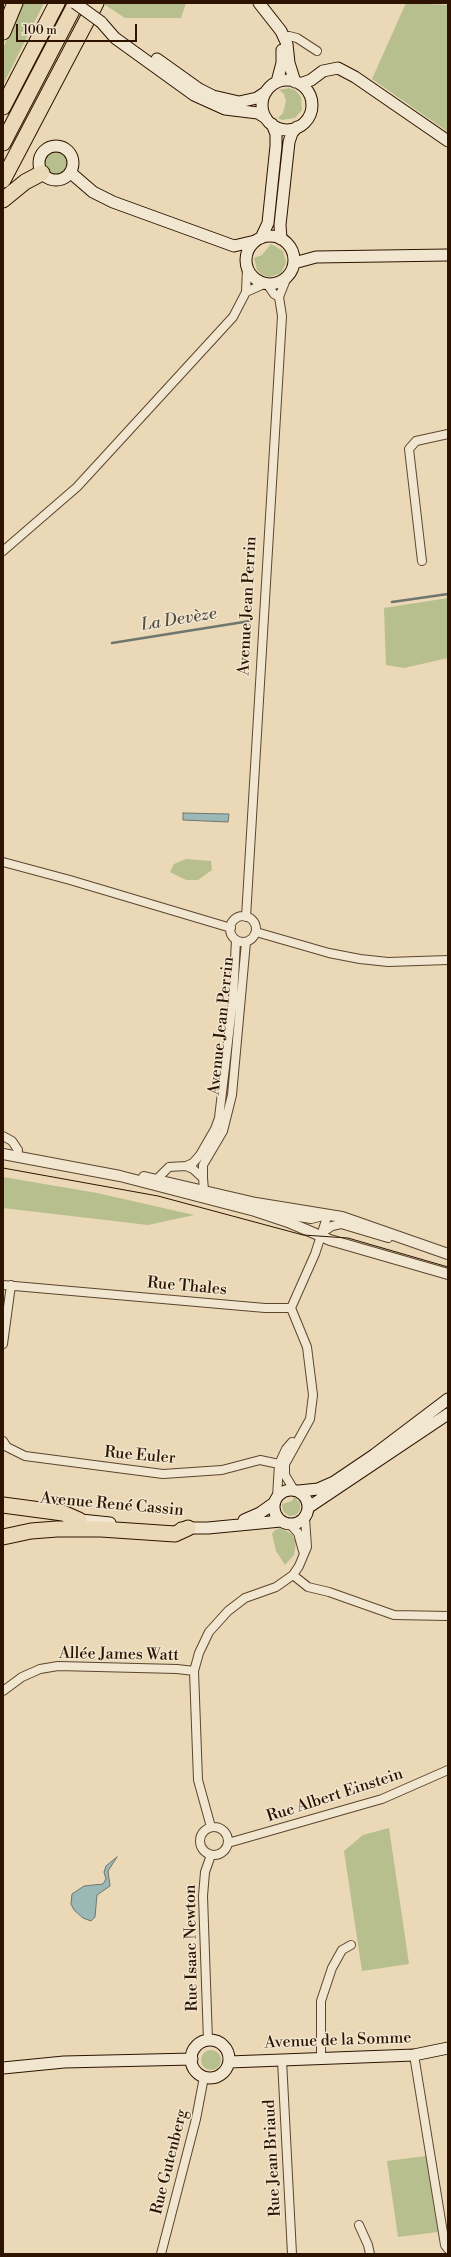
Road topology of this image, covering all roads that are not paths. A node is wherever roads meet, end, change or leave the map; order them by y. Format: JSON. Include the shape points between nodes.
{"nodes":[{"id":1,"x":8,"y":3,"type":"edge"},
{"id":2,"x":15,"y":3,"type":"edge"},
{"id":3,"x":57,"y":3,"type":"edge"},
{"id":4,"x":76,"y":3,"type":"edge"},
{"id":5,"x":96,"y":3,"type":"edge"},
{"id":6,"x":259,"y":3,"type":"edge"},
{"id":7,"x":101,"y":22,"type":"junction"},
{"id":8,"x":4,"y":29,"type":"edge"},
{"id":9,"x":283,"y":38,"type":"junction"},
{"id":10,"x":317,"y":51,"type":"dead end"},
{"id":11,"x":277,"y":82,"type":"junction"},
{"id":12,"x":298,"y":83,"type":"junction"},
{"id":13,"x":266,"y":92,"type":"junction"},
{"id":14,"x":3,"y":107,"type":"edge"},
{"id":15,"x":269,"y":121,"type":"junction"},
{"id":16,"x":297,"y":127,"type":"junction"},
{"id":17,"x":448,"y":141,"type":"edge"},
{"id":18,"x":3,"y":143,"type":"edge"},
{"id":19,"x":42,"y":173,"type":"junction"},
{"id":20,"x":71,"y":173,"type":"junction"},
{"id":21,"x":3,"y":180,"type":"edge"},
{"id":22,"x":3,"y":200,"type":"edge"},
{"id":23,"x":281,"y":239,"type":"junction"},
{"id":24,"x":258,"y":240,"type":"junction"},
{"id":25,"x":234,"y":246,"type":"junction"},
{"id":26,"x":448,"y":255,"type":"edge"},
{"id":27,"x":294,"y":263,"type":"junction"},
{"id":28,"x":246,"y":264,"type":"junction"},
{"id":29,"x":287,"y":277,"type":"junction"},
{"id":30,"x":265,"y":284,"type":"junction"},
{"id":31,"x":246,"y":292,"type":"junction"},
{"id":32,"x":280,"y":297,"type":"junction"},
{"id":33,"x":448,"y":434,"type":"edge"},
{"id":34,"x":3,"y":551,"type":"edge"},
{"id":35,"x":422,"y":561,"type":"dead end"},
{"id":36,"x":3,"y":862,"type":"edge"},
{"id":37,"x":246,"y":916,"type":"junction"},
{"id":38,"x":230,"y":928,"type":"junction"},
{"id":39,"x":256,"y":932,"type":"junction"},
{"id":40,"x":236,"y":940,"type":"junction"},
{"id":41,"x":246,"y":942,"type":"junction"},
{"id":42,"x":448,"y":960,"type":"edge"},
{"id":43,"x":224,"y":1115,"type":"junction"},
{"id":44,"x":3,"y":1136,"type":"edge"},
{"id":45,"x":3,"y":1154,"type":"edge"},
{"id":46,"x":17,"y":1157,"type":"junction"},
{"id":47,"x":186,"y":1166,"type":"junction"},
{"id":48,"x":120,"y":1176,"type":"junction"},
{"id":49,"x":203,"y":1178,"type":"junction"},
{"id":50,"x":159,"y":1180,"type":"junction"},
{"id":51,"x":165,"y":1188,"type":"junction"},
{"id":52,"x":204,"y":1190,"type":"junction"},
{"id":53,"x":191,"y":1195,"type":"junction"},
{"id":54,"x":255,"y":1211,"type":"junction"},
{"id":55,"x":328,"y":1214,"type":"junction"},
{"id":56,"x":321,"y":1235,"type":"junction"},
{"id":57,"x":420,"y":1244,"type":"junction"},
{"id":58,"x":448,"y":1254,"type":"edge"},
{"id":59,"x":448,"y":1274,"type":"edge"},
{"id":60,"x":7,"y":1285,"type":"edge"},
{"id":61,"x":291,"y":1308,"type":"junction"},
{"id":62,"x":3,"y":1344,"type":"edge"},
{"id":63,"x":448,"y":1399,"type":"edge"},
{"id":64,"x":448,"y":1414,"type":"edge"},
{"id":65,"x":302,"y":1434,"type":"junction"},
{"id":66,"x":3,"y":1441,"type":"edge"},
{"id":67,"x":278,"y":1464,"type":"junction"},
{"id":68,"x":297,"y":1490,"type":"junction"},
{"id":69,"x":276,"y":1500,"type":"junction"},
{"id":70,"x":3,"y":1505,"type":"edge"},
{"id":71,"x":309,"y":1507,"type":"junction"},
{"id":72,"x":3,"y":1512,"type":"edge"},
{"id":73,"x":305,"y":1518,"type":"junction"},
{"id":74,"x":79,"y":1520,"type":"junction"},
{"id":75,"x":286,"y":1522,"type":"junction"},
{"id":76,"x":188,"y":1528,"type":"junction"},
{"id":77,"x":218,"y":1528,"type":"junction"},
{"id":78,"x":3,"y":1537,"type":"edge"},
{"id":79,"x":301,"y":1562,"type":"junction"},
{"id":80,"x":293,"y":1575,"type":"junction"},
{"id":81,"x":448,"y":1616,"type":"edge"},
{"id":82,"x":194,"y":1671,"type":"junction"},
{"id":83,"x":3,"y":1692,"type":"edge"},
{"id":84,"x":448,"y":1770,"type":"edge"},
{"id":85,"x":211,"y":1827,"type":"junction"},
{"id":86,"x":228,"y":1843,"type":"junction"},
{"id":87,"x":211,"y":1854,"type":"junction"},
{"id":88,"x":351,"y":1945,"type":"dead end"},
{"id":89,"x":208,"y":2041,"type":"junction"},
{"id":90,"x":448,"y":2048,"type":"edge"},
{"id":91,"x":414,"y":2055,"type":"junction"},
{"id":92,"x":321,"y":2058,"type":"junction"},
{"id":93,"x":192,"y":2059,"type":"junction"},
{"id":94,"x":282,"y":2060,"type":"junction"},
{"id":95,"x":229,"y":2062,"type":"junction"},
{"id":96,"x":3,"y":2068,"type":"edge"},
{"id":97,"x":204,"y":2077,"type":"junction"},
{"id":98,"x":359,"y":2225,"type":"dead end"},
{"id":99,"x":448,"y":2249,"type":"edge"},
{"id":100,"x":161,"y":2254,"type":"edge"},
{"id":101,"x":292,"y":2254,"type":"edge"},
{"id":102,"x":370,"y":2254,"type":"edge"}],
"edges":[{"from":1,"to":8,"type":"highway"},
{"from":2,"to":8,"type":"highway"},
{"from":3,"to":14,"type":"highway"},
{"from":4,"to":7,"type":"main road","bridge":true},
{"from":4,"to":18,"type":"highway"},
{"from":5,"to":21,"type":"highway"},
{"from":6,"to":9,"type":"main road","via":[[281,31]]},
{"from":7,"to":13,"type":"main road","via":[[213,96],[238,102],[257,98]]},
{"from":7,"to":15,"type":"main road","via":[[115,38],[194,95],[225,109],[258,113]]},
{"from":9,"to":10,"type":"street","via":[[297,38]]},
{"from":9,"to":11,"type":"main road","via":[[282,63]]},
{"from":9,"to":12,"type":"main road","via":[[287,44],[289,63]]},
{"from":11,"to":12,"type":"main road","via":[[283,80]]},
{"from":11,"to":13,"type":"main road"},
{"from":12,"to":16,"type":"main road","via":[[310,98],[311,109],[306,120]]},
{"from":12,"to":17,"type":"main road","via":[[311,80],[323,71],[338,68]]},
{"from":13,"to":15,"type":"main road","via":[[262,104]]},
{"from":15,"to":16,"type":"main road","via":[[284,129]]},
{"from":15,"to":24,"type":"main road","via":[[276,134],[276,146],[268,223]]},
{"from":16,"to":23,"type":"main road","via":[[289,142],[280,225]]},
{"from":19,"to":20,"type":"main road","via":[[56,181]]},
{"from":19,"to":20,"type":"main road","via":[[39,162],[43,152],[59,146],[69,151],[72,156]]},
{"from":19,"to":22,"type":"highway","via":[[25,182]]},
{"from":20,"to":25,"type":"main road","via":[[101,197]]},
{"from":23,"to":24,"type":"main road","via":[[273,236]]},
{"from":23,"to":27,"type":"main road","via":[[291,249]]},
{"from":24,"to":25,"type":"main road"},
{"from":24,"to":28,"type":"main road","via":[[248,250]]},
{"from":25,"to":28,"type":"main road"},
{"from":26,"to":27,"type":"main road","via":[[316,257]]},
{"from":27,"to":29,"type":"main road"},
{"from":28,"to":30,"type":"main road","via":[[255,279]]},
{"from":28,"to":31,"type":"street"},
{"from":29,"to":30,"type":"main road","via":[[276,284]]},
{"from":29,"to":32,"type":"street","name":"Avenue Jean Perrin"},
{"from":30,"to":31,"type":"street"},
{"from":30,"to":32,"type":"street"},
{"from":31,"to":34,"type":"street","via":[[233,317],[77,487]]},
{"from":32,"to":37,"type":"street","name":"Avenue Jean Perrin","via":[[282,316]]},
{"from":33,"to":35,"type":"street","via":[[416,441],[409,449]]},
{"from":36,"to":38,"type":"street"},
{"from":37,"to":38,"type":"street","via":[[238,918]]},
{"from":37,"to":39,"type":"street","via":[[253,920]]},
{"from":38,"to":40,"type":"street"},
{"from":39,"to":41,"type":"street"},
{"from":39,"to":42,"type":"street","via":[[360,959],[388,962]]},
{"from":40,"to":41,"type":"street"},
{"from":40,"to":43,"type":"street","name":"Avenue Jean Perrin"},
{"from":41,"to":43,"type":"street","name":"Avenue Jean Perrin","via":[[242,1000]]},
{"from":43,"to":47,"type":"street","name":"Avenue Jean Perrin","via":[[200,1156]]},
{"from":43,"to":49,"type":"street","name":"Avenue Jean Perrin","via":[[220,1138],[203,1165]]},
{"from":44,"to":46,"type":"street","via":[[12,1141],[18,1150]]},
{"from":45,"to":46,"type":"street"},
{"from":46,"to":48,"type":"street"},
{"from":47,"to":49,"type":"street"},
{"from":47,"to":50,"type":"street","via":[[168,1167]]},
{"from":48,"to":50,"type":"street"},
{"from":48,"to":51,"type":"street"},
{"from":49,"to":52,"type":"street","name":"Avenue Jean Perrin"},
{"from":50,"to":51,"type":"street"},
{"from":50,"to":52,"type":"street"},
{"from":51,"to":53,"type":"street"},
{"from":52,"to":53,"type":"street"},
{"from":52,"to":55,"type":"street","via":[[256,1203]]},
{"from":53,"to":54,"type":"street"},
{"from":54,"to":55,"type":"street","via":[[311,1219]]},
{"from":54,"to":56,"type":"street"},
{"from":55,"to":56,"type":"street"},
{"from":55,"to":57,"type":"street","via":[[353,1220]]},
{"from":56,"to":57,"type":"street","via":[[332,1226],[340,1224]]},
{"from":56,"to":59,"type":"street"},
{"from":56,"to":61,"type":"street"},
{"from":57,"to":58,"type":"street"},
{"from":60,"to":61,"type":"street","name":"Rue Thales","via":[[265,1308]]},
{"from":60,"to":62,"type":"street"},
{"from":61,"to":65,"type":"street","via":[[305,1341],[313,1395],[312,1413]]},
{"from":63,"to":68,"type":"main road","via":[[334,1482],[318,1489]]},
{"from":64,"to":71,"type":"main road"},
{"from":65,"to":67,"type":"street","via":[[286,1449]]},
{"from":65,"to":68,"type":"street","via":[[285,1464],[285,1475]]},
{"from":66,"to":67,"type":"street","name":"Rue Euler","via":[[7,1447],[25,1456],[163,1474],[220,1471],[260,1460]]},
{"from":67,"to":69,"type":"street"},
{"from":68,"to":69,"type":"main road","via":[[285,1490]]},
{"from":68,"to":71,"type":"main road","via":[[306,1498]]},
{"from":69,"to":75,"type":"main road","via":[[275,1513]]},
{"from":69,"to":77,"type":"main road","name":"Avenue René Cassin","via":[[256,1516]]},
{"from":70,"to":74,"type":"highway","via":[[62,1513]]},
{"from":71,"to":73,"type":"main road"},
{"from":72,"to":74,"type":"main road","name":"Avenue René Cassin"},
{"from":73,"to":75,"type":"main road"},
{"from":73,"to":79,"type":"street","via":[[307,1547]]},
{"from":74,"to":76,"type":"main road","name":"Avenue René Cassin"},
{"from":75,"to":77,"type":"main road","name":"Avenue René Cassin"},
{"from":75,"to":79,"type":"street","via":[[300,1538],[303,1552]]},
{"from":76,"to":77,"type":"main road","name":"Avenue René Cassin"},
{"from":76,"to":78,"type":"highway","via":[[175,1534],[101,1529],[43,1530]]},
{"from":79,"to":80,"type":"street"},
{"from":80,"to":81,"type":"street","via":[[308,1587],[394,1615]]},
{"from":80,"to":82,"type":"street","via":[[276,1587],[245,1598],[217,1621],[204,1641]]},
{"from":82,"to":83,"type":"street","name":"Allée James Watt","via":[[58,1666],[40,1669],[22,1677]]},
{"from":82,"to":85,"type":"street","via":[[198,1780]]},
{"from":84,"to":86,"type":"street","name":"Rue Albert Einstein","via":[[382,1799]]},
{"from":85,"to":86,"type":"street","via":[[219,1827],[225,1832]]},
{"from":85,"to":87,"type":"street","via":[[203,1832],[200,1841],[203,1850]]},
{"from":86,"to":87,"type":"street","via":[[224,1851]]},
{"from":87,"to":89,"type":"street","name":"Rue Isaac Newton","via":[[205,1872],[203,1896]]},
{"from":88,"to":92,"type":"street","via":[[342,1950],[332,1968],[321,2001]]},
{"from":89,"to":93,"type":"main road","via":[[195,2049]]},
{"from":89,"to":95,"type":"main road","via":[[223,2046],[229,2056]]},
{"from":90,"to":91,"type":"main road","name":"Avenue de la Somme"},
{"from":91,"to":92,"type":"main road","name":"Avenue de la Somme"},
{"from":91,"to":99,"type":"street","via":[[445,2244]]},
{"from":92,"to":94,"type":"main road","name":"Avenue de la Somme"},
{"from":93,"to":96,"type":"main road","via":[[91,2061]]},
{"from":93,"to":97,"type":"main road","via":[[195,2070]]},
{"from":94,"to":95,"type":"main road","name":"Avenue de la Somme"},
{"from":94,"to":101,"type":"street","name":"Rue Jean Briaud"},
{"from":95,"to":97,"type":"main road","via":[[228,2067],[220,2075]]},
{"from":97,"to":100,"type":"street","name":"Rue Gutenberg","via":[[196,2119]]},
{"from":98,"to":102,"type":"street"}]}
